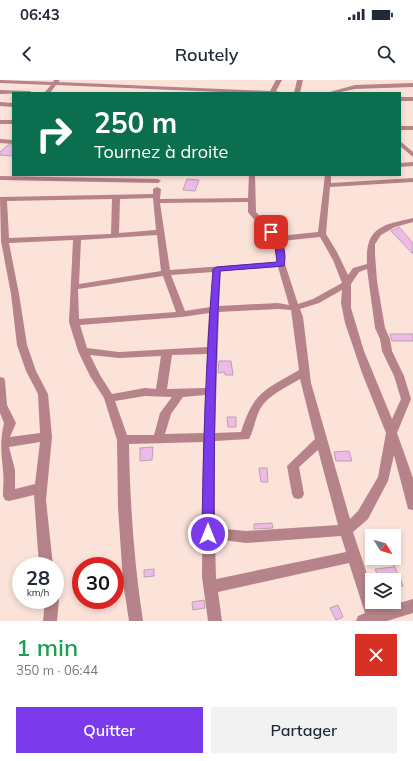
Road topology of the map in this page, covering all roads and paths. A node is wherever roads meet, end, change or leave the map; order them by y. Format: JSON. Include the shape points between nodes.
{"nodes":[{"id":1,"x":93,"y":80,"type":"edge"},
{"id":2,"x":128,"y":80,"type":"edge"},
{"id":3,"x":160,"y":80,"type":"edge"},
{"id":4,"x":279,"y":80,"type":"edge"},
{"id":5,"x":300,"y":80,"type":"edge"},
{"id":6,"x":2,"y":81,"type":"edge"},
{"id":7,"x":15,"y":81,"type":"edge"},
{"id":8,"x":56,"y":82,"type":"edge"},
{"id":9,"x":413,"y":85,"type":"edge"},
{"id":10,"x":88,"y":87,"type":"junction"},
{"id":11,"x":123,"y":87,"type":"junction"},
{"id":12,"x":356,"y":90,"type":"edge"},
{"id":13,"x":154,"y":91,"type":"edge"},
{"id":14,"x":0,"y":92,"type":"edge"},
{"id":15,"x":12,"y":92,"type":"edge"},
{"id":16,"x":48,"y":92,"type":"edge"},
{"id":17,"x":120,"y":92,"type":"edge"},
{"id":18,"x":213,"y":92,"type":"edge"},
{"id":19,"x":273,"y":92,"type":"edge"},
{"id":20,"x":297,"y":92,"type":"edge"},
{"id":21,"x":337,"y":92,"type":"edge"},
{"id":22,"x":413,"y":98,"type":"edge"},
{"id":23,"x":401,"y":99,"type":"edge"},
{"id":24,"x":0,"y":104,"type":"edge"},
{"id":25,"x":12,"y":105,"type":"edge"},
{"id":26,"x":0,"y":122,"type":"edge"},
{"id":27,"x":12,"y":122,"type":"edge"},
{"id":28,"x":401,"y":128,"type":"edge"},
{"id":29,"x":413,"y":128,"type":"edge"},
{"id":30,"x":0,"y":141,"type":"edge"},
{"id":31,"x":12,"y":142,"type":"edge"},
{"id":32,"x":401,"y":144,"type":"edge"},
{"id":33,"x":413,"y":155,"type":"edge"},
{"id":34,"x":413,"y":164,"type":"edge"},
{"id":35,"x":401,"y":165,"type":"edge"},
{"id":36,"x":17,"y":176,"type":"edge"},
{"id":37,"x":252,"y":176,"type":"edge"},
{"id":38,"x":0,"y":178,"type":"edge"},
{"id":39,"x":158,"y":178,"type":"edge"},
{"id":40,"x":328,"y":180,"type":"edge"},
{"id":41,"x":413,"y":180,"type":"edge"},
{"id":42,"x":116,"y":198,"type":"junction"},
{"id":43,"x":156,"y":199,"type":"junction"},
{"id":44,"x":252,"y":200,"type":"junction"},
{"id":45,"x":413,"y":220,"type":"edge"},
{"id":46,"x":161,"y":232,"type":"junction"},
{"id":47,"x":322,"y":234,"type":"junction"},
{"id":48,"x":114,"y":236,"type":"junction"},
{"id":49,"x":77,"y":237,"type":"junction"},
{"id":50,"x":277,"y":239,"type":"junction"},
{"id":51,"x":5,"y":241,"type":"junction"},
{"id":52,"x":281,"y":264,"type":"junction"},
{"id":53,"x":371,"y":265,"type":"junction"},
{"id":54,"x":217,"y":269,"type":"junction"},
{"id":55,"x":166,"y":273,"type":"junction"},
{"id":56,"x":346,"y":284,"type":"junction"},
{"id":57,"x":74,"y":287,"type":"junction"},
{"id":58,"x":295,"y":308,"type":"junction"},
{"id":59,"x":214,"y":309,"type":"junction"},
{"id":60,"x":182,"y":314,"type":"junction"},
{"id":61,"x":74,"y":322,"type":"junction"},
{"id":62,"x":212,"y":350,"type":"junction"},
{"id":63,"x":83,"y":351,"type":"junction"},
{"id":64,"x":167,"y":352,"type":"junction"},
{"id":65,"x":305,"y":370,"type":"junction"},
{"id":66,"x":0,"y":381,"type":"edge"},
{"id":67,"x":211,"y":391,"type":"junction"},
{"id":68,"x":161,"y":392,"type":"junction"},
{"id":69,"x":180,"y":393,"type":"junction"},
{"id":70,"x":109,"y":398,"type":"junction"},
{"id":71,"x":5,"y":423,"type":"edge"},
{"id":72,"x":392,"y":431,"type":"junction"},
{"id":73,"x":209,"y":436,"type":"junction"},
{"id":74,"x":46,"y":437,"type":"junction"},
{"id":75,"x":158,"y":439,"type":"junction"},
{"id":76,"x":123,"y":440,"type":"junction"},
{"id":77,"x":321,"y":440,"type":"junction"},
{"id":78,"x":2,"y":443,"type":"junction"},
{"id":79,"x":41,"y":488,"type":"junction"},
{"id":80,"x":298,"y":494,"type":"dead end"},
{"id":81,"x":413,"y":505,"type":"edge"},
{"id":82,"x":346,"y":530,"type":"junction"},
{"id":83,"x":208,"y":534,"type":"junction"},
{"id":84,"x":354,"y":556,"type":"junction"},
{"id":85,"x":45,"y":557,"type":"edge"},
{"id":86,"x":210,"y":587,"type":"junction"},
{"id":87,"x":413,"y":606,"type":"edge"},
{"id":88,"x":51,"y":609,"type":"edge"},
{"id":89,"x":369,"y":619,"type":"edge"},
{"id":90,"x":50,"y":621,"type":"edge"},
{"id":91,"x":136,"y":621,"type":"edge"},
{"id":92,"x":215,"y":621,"type":"edge"}],
"edges":[{"from":1,"to":10,"type":"street"},
{"from":2,"to":11,"type":"street"},
{"from":3,"to":13,"type":"street"},
{"from":4,"to":19,"type":"street"},
{"from":5,"to":20,"type":"street"},
{"from":6,"to":7,"type":"street"},
{"from":7,"to":8,"type":"street"},
{"from":8,"to":10,"type":"street"},
{"from":8,"to":16,"type":"street"},
{"from":9,"to":12,"type":"street"},
{"from":10,"to":11,"type":"street"},
{"from":11,"to":13,"type":"street"},
{"from":11,"to":17,"type":"street"},
{"from":12,"to":21,"type":"street"},
{"from":13,"to":18,"type":"street"},
{"from":14,"to":15,"type":"street"},
{"from":22,"to":23,"type":"street"},
{"from":24,"to":25,"type":"street"},
{"from":26,"to":27,"type":"street"},
{"from":28,"to":29,"type":"street"},
{"from":30,"to":31,"type":"street"},
{"from":32,"to":33,"type":"street"},
{"from":34,"to":35,"type":"street"},
{"from":36,"to":38,"type":"street"},
{"from":36,"to":39,"type":"street","via":[[53,180]]},
{"from":37,"to":44,"type":"street"},
{"from":39,"to":43,"type":"street"},
{"from":40,"to":41,"type":"street"},
{"from":40,"to":47,"type":"street"},
{"from":42,"to":43,"type":"street"},
{"from":42,"to":48,"type":"street"},
{"from":42,"to":51,"type":"street","via":[[3,199]]},
{"from":43,"to":44,"type":"street"},
{"from":43,"to":46,"type":"street"},
{"from":44,"to":50,"type":"street","via":[[252,212]]},
{"from":45,"to":53,"type":"street","via":[[382,230],[373,238]]},
{"from":46,"to":48,"type":"street"},
{"from":46,"to":55,"type":"street"},
{"from":47,"to":50,"type":"street"},
{"from":47,"to":56,"type":"street","via":[[331,246]]},
{"from":48,"to":49,"type":"street"},
{"from":49,"to":51,"type":"street"},
{"from":49,"to":57,"type":"street"},
{"from":50,"to":52,"type":"street"},
{"from":51,"to":74,"type":"street","via":[[22,345],[31,372],[43,394]]},
{"from":52,"to":54,"type":"street"},
{"from":52,"to":58,"type":"street"},
{"from":53,"to":56,"type":"street","via":[[356,270]]},
{"from":53,"to":72,"type":"street","via":[[380,328],[406,399]]},
{"from":54,"to":55,"type":"street"},
{"from":54,"to":59,"type":"street"},
{"from":55,"to":57,"type":"street"},
{"from":55,"to":60,"type":"street"},
{"from":56,"to":58,"type":"street","via":[[316,301]]},
{"from":56,"to":72,"type":"street","via":[[346,304],[351,328]]},
{"from":57,"to":61,"type":"street"},
{"from":58,"to":59,"type":"street","via":[[278,306]]},
{"from":58,"to":65,"type":"street"},
{"from":59,"to":60,"type":"street"},
{"from":59,"to":62,"type":"street"},
{"from":60,"to":61,"type":"street"},
{"from":61,"to":63,"type":"street"},
{"from":62,"to":64,"type":"street"},
{"from":62,"to":67,"type":"street"},
{"from":63,"to":64,"type":"street","via":[[119,355]]},
{"from":63,"to":70,"type":"street"},
{"from":64,"to":68,"type":"street"},
{"from":65,"to":73,"type":"street","via":[[260,401],[245,436]]},
{"from":65,"to":77,"type":"street"},
{"from":66,"to":71,"type":"street"},
{"from":67,"to":69,"type":"street"},
{"from":67,"to":73,"type":"street"},
{"from":68,"to":69,"type":"street"},
{"from":68,"to":70,"type":"street"},
{"from":69,"to":75,"type":"street","via":[[166,414]]},
{"from":70,"to":76,"type":"street"},
{"from":71,"to":78,"type":"street"},
{"from":72,"to":81,"type":"street"},
{"from":72,"to":82,"type":"street","via":[[384,477],[363,515]]},
{"from":73,"to":75,"type":"street"},
{"from":73,"to":83,"type":"street"},
{"from":74,"to":78,"type":"street"},
{"from":74,"to":79,"type":"street"},
{"from":75,"to":76,"type":"street"},
{"from":76,"to":91,"type":"street","via":[[124,507],[129,574]]},
{"from":77,"to":80,"type":"street","via":[[293,466]]},
{"from":77,"to":82,"type":"street"},
{"from":78,"to":79,"type":"street","via":[[9,470],[9,496]]},
{"from":79,"to":85,"type":"street"},
{"from":82,"to":83,"type":"street","via":[[246,537]]},
{"from":82,"to":84,"type":"street"},
{"from":83,"to":86,"type":"street"},
{"from":84,"to":86,"type":"street"},
{"from":84,"to":89,"type":"street"},
{"from":86,"to":92,"type":"street"},
{"from":87,"to":89,"type":"street"},
{"from":88,"to":90,"type":"street"}]}
